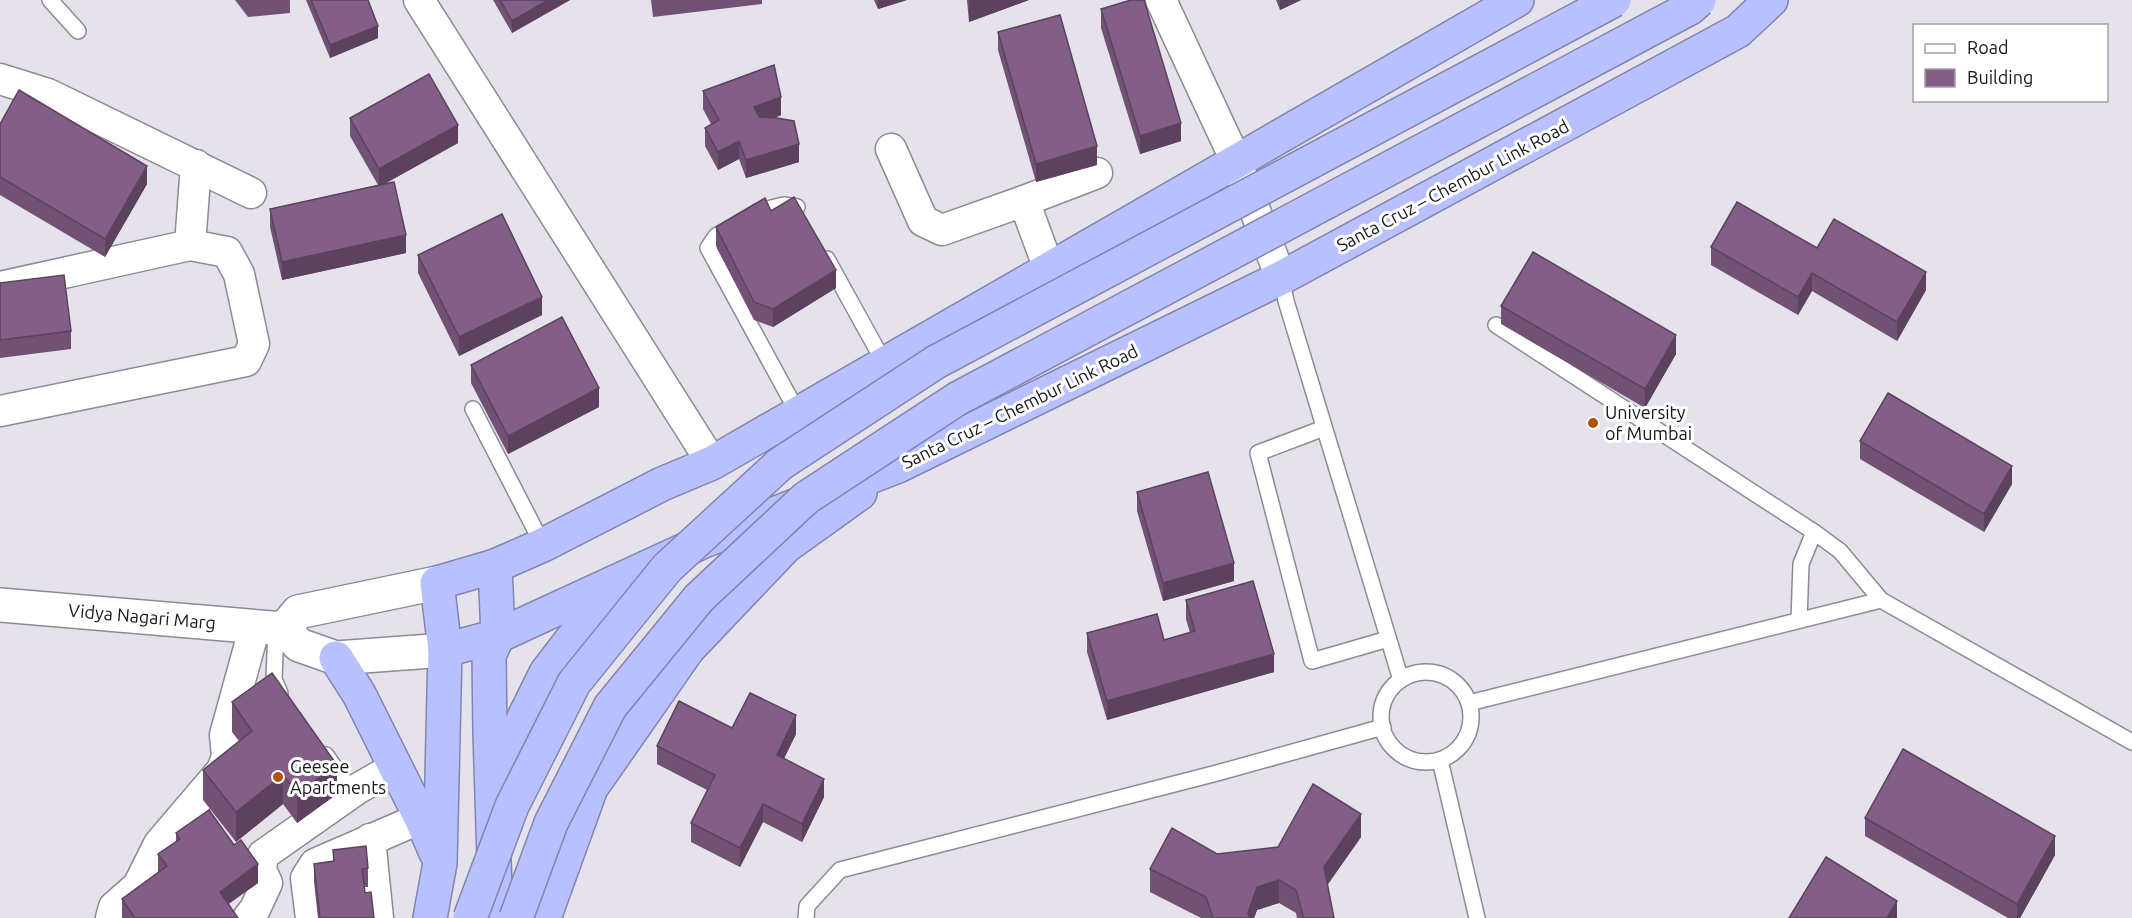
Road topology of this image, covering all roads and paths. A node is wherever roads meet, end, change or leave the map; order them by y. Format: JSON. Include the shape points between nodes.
{"nodes":[{"id":1,"x":50,"y":0,"type":"edge"},
{"id":2,"x":419,"y":0,"type":"edge"},
{"id":3,"x":1161,"y":0,"type":"edge"},
{"id":4,"x":1517,"y":0,"type":"edge"},
{"id":5,"x":1614,"y":0,"type":"edge"},
{"id":6,"x":1699,"y":0,"type":"edge"},
{"id":7,"x":1771,"y":0,"type":"edge"},
{"id":8,"x":78,"y":31,"type":"dead end"},
{"id":9,"x":0,"y":79,"type":"edge"},
{"id":10,"x":891,"y":149,"type":"dead end"},
{"id":11,"x":1236,"y":161,"type":"junction"},
{"id":12,"x":196,"y":165,"type":"junction"},
{"id":13,"x":1097,"y":173,"type":"dead end"},
{"id":14,"x":251,"y":193,"type":"dead end"},
{"id":15,"x":1024,"y":201,"type":"junction"},
{"id":16,"x":803,"y":218,"type":"edge"},
{"id":17,"x":190,"y":245,"type":"junction"},
{"id":18,"x":821,"y":249,"type":"edge"},
{"id":19,"x":1049,"y":269,"type":"junction"},
{"id":20,"x":1281,"y":278,"type":"junction"},
{"id":21,"x":0,"y":287,"type":"edge"},
{"id":22,"x":1496,"y":325,"type":"dead end"},
{"id":23,"x":885,"y":364,"type":"junction"},
{"id":24,"x":473,"y":409,"type":"dead end"},
{"id":25,"x":0,"y":411,"type":"edge"},
{"id":26,"x":798,"y":413,"type":"junction"},
{"id":27,"x":1324,"y":428,"type":"junction"},
{"id":28,"x":712,"y":463,"type":"junction"},
{"id":29,"x":898,"y":466,"type":"junction"},
{"id":30,"x":1814,"y":531,"type":"junction"},
{"id":31,"x":704,"y":541,"type":"junction"},
{"id":32,"x":543,"y":545,"type":"junction"},
{"id":33,"x":495,"y":566,"type":"junction"},
{"id":34,"x":437,"y":583,"type":"junction"},
{"id":35,"x":1881,"y":600,"type":"junction"},
{"id":36,"x":0,"y":605,"type":"edge"},
{"id":37,"x":1800,"y":620,"type":"junction"},
{"id":38,"x":272,"y":628,"type":"junction"},
{"id":39,"x":498,"y":636,"type":"junction"},
{"id":40,"x":1388,"y":639,"type":"junction"},
{"id":41,"x":445,"y":650,"type":"junction"},
{"id":42,"x":336,"y":658,"type":"junction"},
{"id":43,"x":1401,"y":680,"type":"junction"},
{"id":44,"x":287,"y":702,"type":"edge"},
{"id":45,"x":1469,"y":703,"type":"junction"},
{"id":46,"x":1383,"y":727,"type":"junction"},
{"id":47,"x":2132,"y":742,"type":"edge"},
{"id":48,"x":320,"y":747,"type":"edge"},
{"id":49,"x":1440,"y":760,"type":"junction"},
{"id":50,"x":394,"y":768,"type":"junction"},
{"id":51,"x":352,"y":792,"type":"junction"},
{"id":52,"x":421,"y":819,"type":"junction"},
{"id":53,"x":369,"y":839,"type":"junction"},
{"id":54,"x":440,"y":863,"type":"junction"},
{"id":55,"x":499,"y":904,"type":"edge"},
{"id":56,"x":111,"y":918,"type":"edge"},
{"id":57,"x":248,"y":918,"type":"edge"},
{"id":58,"x":310,"y":918,"type":"edge"},
{"id":59,"x":378,"y":918,"type":"edge"},
{"id":60,"x":430,"y":918,"type":"edge"},
{"id":61,"x":471,"y":918,"type":"edge"},
{"id":62,"x":516,"y":918,"type":"edge"},
{"id":63,"x":544,"y":918,"type":"edge"},
{"id":64,"x":806,"y":918,"type":"edge"},
{"id":65,"x":1477,"y":918,"type":"edge"}],
"edges":[{"from":1,"to":8,"type":"lane"},
{"from":2,"to":28,"type":"street"},
{"from":3,"to":11,"type":"street"},
{"from":4,"to":11,"type":"highway"},
{"from":5,"to":61,"type":"highway","bridge":true,"via":[[936,362],[780,464],[668,568],[574,683],[512,806]]},
{"from":6,"to":62,"type":"highway","bridge":true,"via":[[957,399],[806,498],[699,598],[610,707],[551,823]]},
{"from":7,"to":20,"type":"highway","name":"Santa Cruz – Chembur Link Road","via":[[1738,31]]},
{"from":9,"to":12,"type":"street","via":[[48,94]]},
{"from":10,"to":15,"type":"street","via":[[923,221],[942,230]]},
{"from":11,"to":19,"type":"highway"},
{"from":11,"to":20,"type":"street"},
{"from":12,"to":14,"type":"street"},
{"from":12,"to":17,"type":"street"},
{"from":13,"to":15,"type":"street"},
{"from":15,"to":19,"type":"street"},
{"from":16,"to":26,"type":"lane","via":[[797,207],[759,211],[716,236],[708,248]]},
{"from":17,"to":21,"type":"street"},
{"from":17,"to":25,"type":"street","via":[[227,252],[239,273],[255,344],[246,361]]},
{"from":18,"to":23,"type":"lane"},
{"from":19,"to":23,"type":"highway"},
{"from":20,"to":27,"type":"lane"},
{"from":20,"to":29,"type":"highway","name":"Santa Cruz – Chembur Link Road"},
{"from":22,"to":30,"type":"lane"},
{"from":23,"to":26,"type":"highway"},
{"from":24,"to":32,"type":"lane"},
{"from":26,"to":28,"type":"highway"},
{"from":27,"to":40,"type":"lane"},
{"from":27,"to":40,"type":"lane","via":[[1258,453],[1312,661]]},
{"from":28,"to":32,"type":"highway"},
{"from":29,"to":31,"type":"highway","name":"Santa Cruz – Chembur Link Road"},
{"from":29,"to":63,"type":"highway","via":[[786,546],[688,649],[591,788]]},
{"from":30,"to":35,"type":"lane","via":[[1840,551]]},
{"from":30,"to":37,"type":"lane","via":[[1801,564]]},
{"from":31,"to":39,"type":"highway","name":"Santa Cruz – Chembur Link Road"},
{"from":31,"to":55,"type":"highway","via":[[595,609],[546,673],[508,750]]},
{"from":32,"to":33,"type":"highway"},
{"from":33,"to":34,"type":"highway"},
{"from":33,"to":39,"type":"highway"},
{"from":34,"to":38,"type":"main road","via":[[298,612]]},
{"from":34,"to":41,"type":"highway"},
{"from":35,"to":37,"type":"lane"},
{"from":35,"to":47,"type":"lane"},
{"from":36,"to":38,"type":"main road","name":"Vidya Nagari Marg"},
{"from":37,"to":45,"type":"lane"},
{"from":38,"to":42,"type":"main road","via":[[299,645]]},
{"from":38,"to":44,"type":"lane","via":[[274,679]]},
{"from":38,"to":56,"type":"street","via":[[225,735],[227,757],[222,770],[159,844],[138,886],[114,907]]},
{"from":39,"to":41,"type":"highway","name":"Santa Cruz – Chembur Link Road"},
{"from":39,"to":55,"type":"highway","via":[[489,655]]},
{"from":40,"to":43,"type":"lane"},
{"from":41,"to":42,"type":"main road"},
{"from":41,"to":54,"type":"highway"},
{"from":42,"to":50,"type":"highway","via":[[359,694]]},
{"from":43,"to":45,"type":"lane","via":[[1422,672],[1437,673],[1451,679]]},
{"from":43,"to":46,"type":"lane","via":[[1386,697],[1381,712]]},
{"from":45,"to":49,"type":"lane","via":[[1469,731],[1463,744]]},
{"from":46,"to":49,"type":"lane","via":[[1398,753],[1411,760]]},
{"from":46,"to":64,"type":"lane","via":[[840,870],[807,906]]},
{"from":48,"to":51,"type":"lane"},
{"from":49,"to":65,"type":"lane"},
{"from":50,"to":51,"type":"street"},
{"from":50,"to":52,"type":"highway"},
{"from":51,"to":57,"type":"street","via":[[263,855],[261,870],[267,883]]},
{"from":52,"to":53,"type":"street"},
{"from":52,"to":54,"type":"highway"},
{"from":53,"to":58,"type":"street","via":[[315,864],[306,878]]},
{"from":53,"to":59,"type":"street"},
{"from":54,"to":60,"type":"highway"}]}
